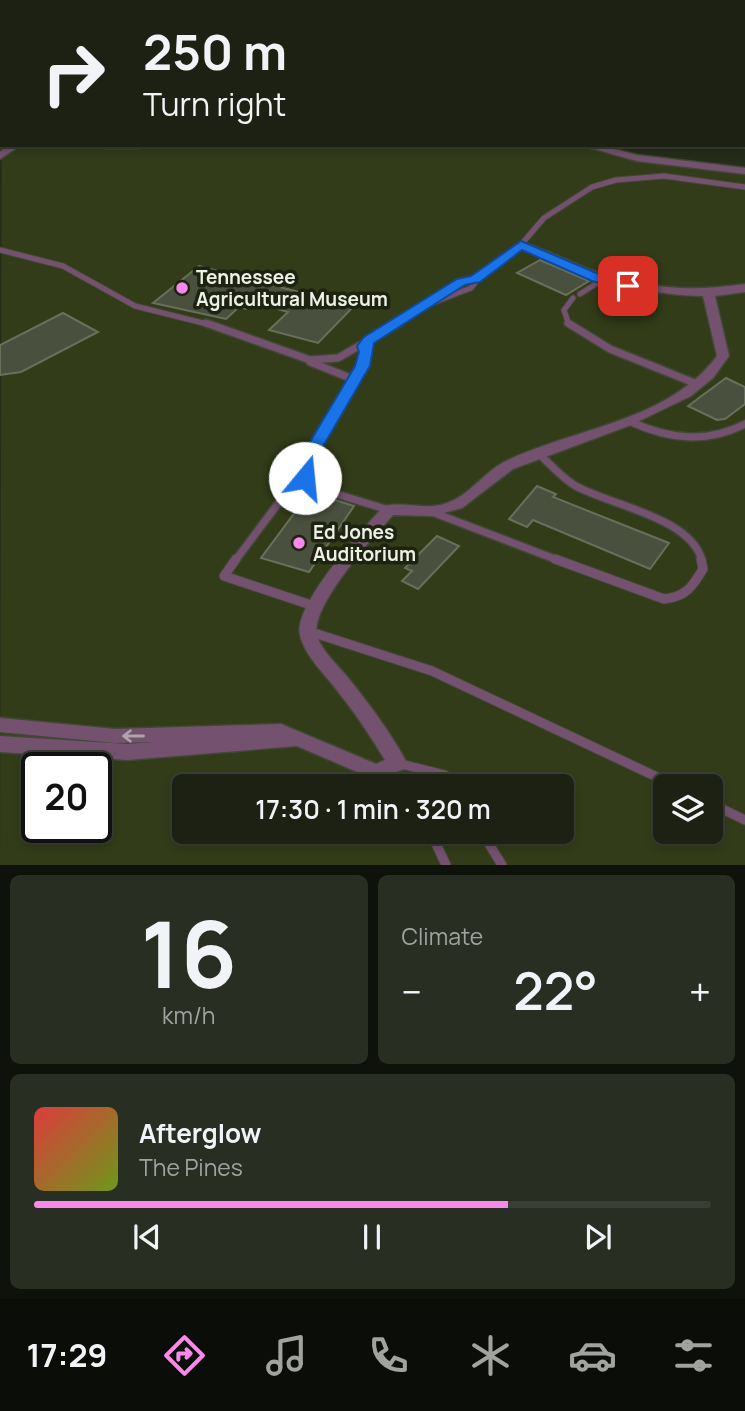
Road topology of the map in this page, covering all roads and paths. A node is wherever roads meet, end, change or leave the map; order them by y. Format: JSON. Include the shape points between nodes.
{"nodes":[{"id":1,"x":592,"y":147,"type":"edge"},
{"id":2,"x":745,"y":171,"type":"edge"},
{"id":3,"x":745,"y":187,"type":"edge"},
{"id":4,"x":521,"y":245,"type":"junction"},
{"id":5,"x":0,"y":250,"type":"edge"},
{"id":6,"x":602,"y":280,"type":"junction"},
{"id":7,"x":745,"y":288,"type":"edge"},
{"id":8,"x":708,"y":293,"type":"junction"},
{"id":9,"x":364,"y":346,"type":"junction"},
{"id":10,"x":299,"y":358,"type":"junction"},
{"id":11,"x":353,"y":380,"type":"junction"},
{"id":12,"x":697,"y":384,"type":"junction"},
{"id":13,"x":629,"y":421,"type":"junction"},
{"id":14,"x":745,"y":424,"type":"edge"},
{"id":15,"x":537,"y":453,"type":"junction"},
{"id":16,"x":305,"y":478,"type":"junction"},
{"id":17,"x":388,"y":510,"type":"junction"},
{"id":18,"x":432,"y":511,"type":"junction"},
{"id":19,"x":315,"y":607,"type":"junction"},
{"id":20,"x":307,"y":631,"type":"junction"},
{"id":21,"x":0,"y":725,"type":"edge"},
{"id":22,"x":161,"y":742,"type":"junction"},
{"id":23,"x":0,"y":744,"type":"edge"},
{"id":24,"x":397,"y":763,"type":"junction"},
{"id":25,"x":376,"y":772,"type":"joint"},
{"id":26,"x":441,"y":774,"type":"edge"},
{"id":27,"x":653,"y":775,"type":"edge"},
{"id":28,"x":723,"y":809,"type":"edge"},
{"id":29,"x":745,"y":820,"type":"edge"},
{"id":30,"x":436,"y":844,"type":"edge"},
{"id":31,"x":489,"y":844,"type":"edge"},
{"id":32,"x":446,"y":865,"type":"edge"},
{"id":33,"x":502,"y":865,"type":"edge"}],
"edges":[{"from":1,"to":2,"type":"street","via":[[630,157]]},
{"from":3,"to":4,"type":"lane","via":[[661,174],[613,178],[583,190],[551,212]]},
{"from":4,"to":6,"type":"street"},
{"from":4,"to":9,"type":"lane","via":[[475,279],[461,282]]},
{"from":5,"to":10,"type":"lane","via":[[60,265],[128,303],[202,322]]},
{"from":6,"to":8,"type":"street"},
{"from":6,"to":12,"type":"lane","via":[[564,306],[568,324]]},
{"from":7,"to":8,"type":"street"},
{"from":8,"to":12,"type":"street","via":[[723,356]]},
{"from":9,"to":10,"type":"lane","via":[[331,360]]},
{"from":9,"to":11,"type":"lane","via":[[366,359]]},
{"from":10,"to":11,"type":"lane"},
{"from":11,"to":16,"type":"lane","via":[[303,467]]},
{"from":12,"to":13,"type":"street"},
{"from":13,"to":14,"type":"lane","via":[[654,434],[673,437],[711,436]]},
{"from":13,"to":15,"type":"street"},
{"from":15,"to":18,"type":"street","via":[[500,471],[457,505]]},
{"from":15,"to":18,"type":"lane","via":[[581,489],[683,534],[700,555],[696,583],[677,597],[659,599]]},
{"from":16,"to":17,"type":"lane","via":[[317,488]]},
{"from":16,"to":19,"type":"lane","via":[[283,497],[224,576]]},
{"from":17,"to":18,"type":"street"},
{"from":17,"to":19,"type":"street"},
{"from":19,"to":20,"type":"street"},
{"from":20,"to":24,"type":"street"},
{"from":20,"to":27,"type":"lane","via":[[432,671]]},
{"from":22,"to":21,"type":"street","one_way":true},
{"from":22,"to":23,"type":"street","via":[[99,752]]},
{"from":22,"to":25,"type":"street","via":[[298,738]]},
{"from":24,"to":25,"type":"street"},
{"from":24,"to":26,"type":"lane"},
{"from":28,"to":29,"type":"lane"},
{"from":30,"to":32,"type":"lane"},
{"from":31,"to":33,"type":"lane"}]}
